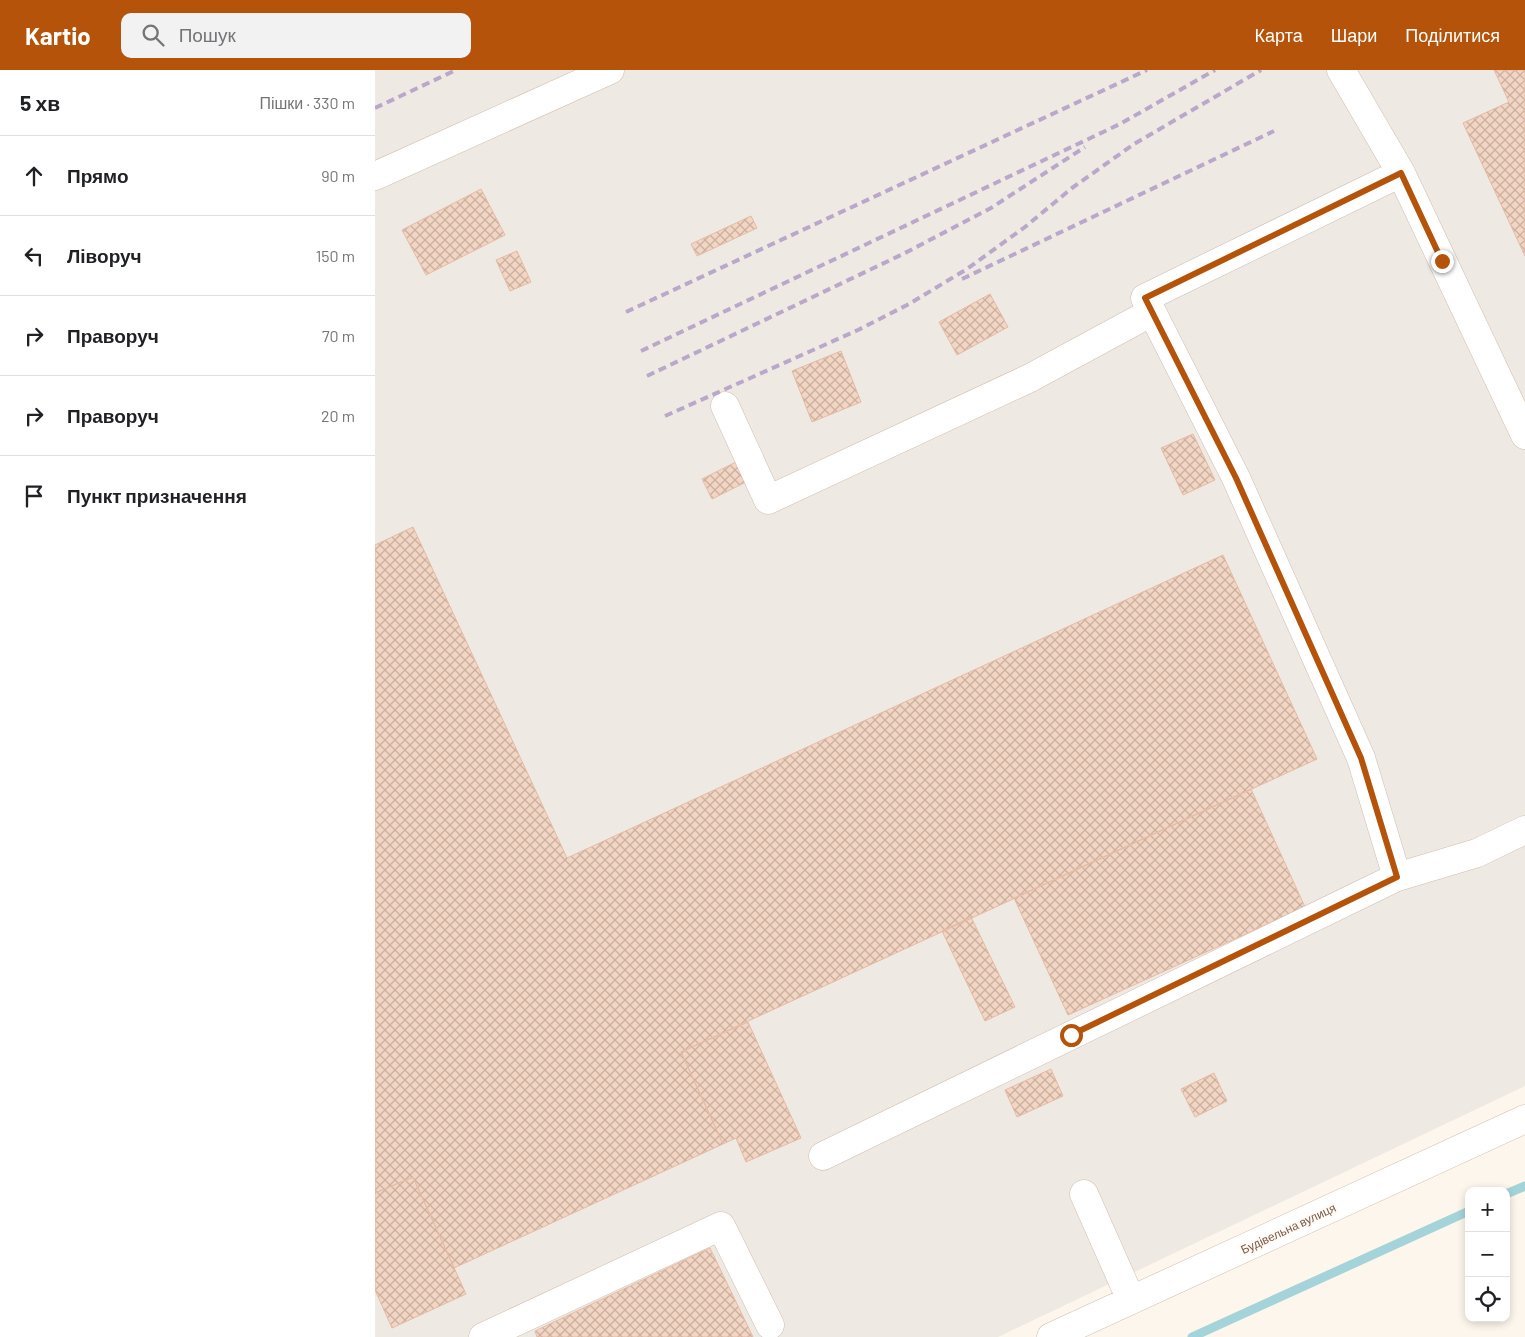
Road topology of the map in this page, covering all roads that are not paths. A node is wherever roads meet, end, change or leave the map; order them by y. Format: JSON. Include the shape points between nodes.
{"nodes":[{"id":1,"x":609,"y":70,"type":"edge"},
{"id":2,"x":1341,"y":70,"type":"edge"},
{"id":3,"x":1401,"y":173,"type":"junction"},
{"id":4,"x":375,"y":176,"type":"edge"},
{"id":5,"x":1152,"y":312,"type":"junction"},
{"id":6,"x":725,"y":406,"type":"dead end"},
{"id":7,"x":1525,"y":435,"type":"edge"},
{"id":8,"x":1525,"y":830,"type":"edge"},
{"id":9,"x":1397,"y":877,"type":"junction"},
{"id":10,"x":1525,"y":1119,"type":"edge"},
{"id":11,"x":823,"y":1156,"type":"dead end"},
{"id":12,"x":1084,"y":1194,"type":"dead end"},
{"id":13,"x":1131,"y":1300,"type":"junction"},
{"id":14,"x":770,"y":1325,"type":"dead end"},
{"id":15,"x":483,"y":1337,"type":"edge"},
{"id":16,"x":1051,"y":1337,"type":"edge"}],
"edges":[{"from":1,"to":4,"type":"street"},
{"from":2,"to":3,"type":"street"},
{"from":3,"to":5,"type":"street","via":[[1145,298]]},
{"from":3,"to":7,"type":"street"},
{"from":5,"to":6,"type":"street","via":[[1030,378],[768,500]]},
{"from":5,"to":9,"type":"street","via":[[1236,478],[1361,758]]},
{"from":8,"to":9,"type":"street","via":[[1477,853]]},
{"from":9,"to":11,"type":"street"},
{"from":10,"to":13,"type":"street","name":"Будівельна вулиця"},
{"from":12,"to":13,"type":"street"},
{"from":13,"to":16,"type":"street","name":"Будівельна вулиця"},
{"from":14,"to":15,"type":"street","via":[[721,1226]]}]}
